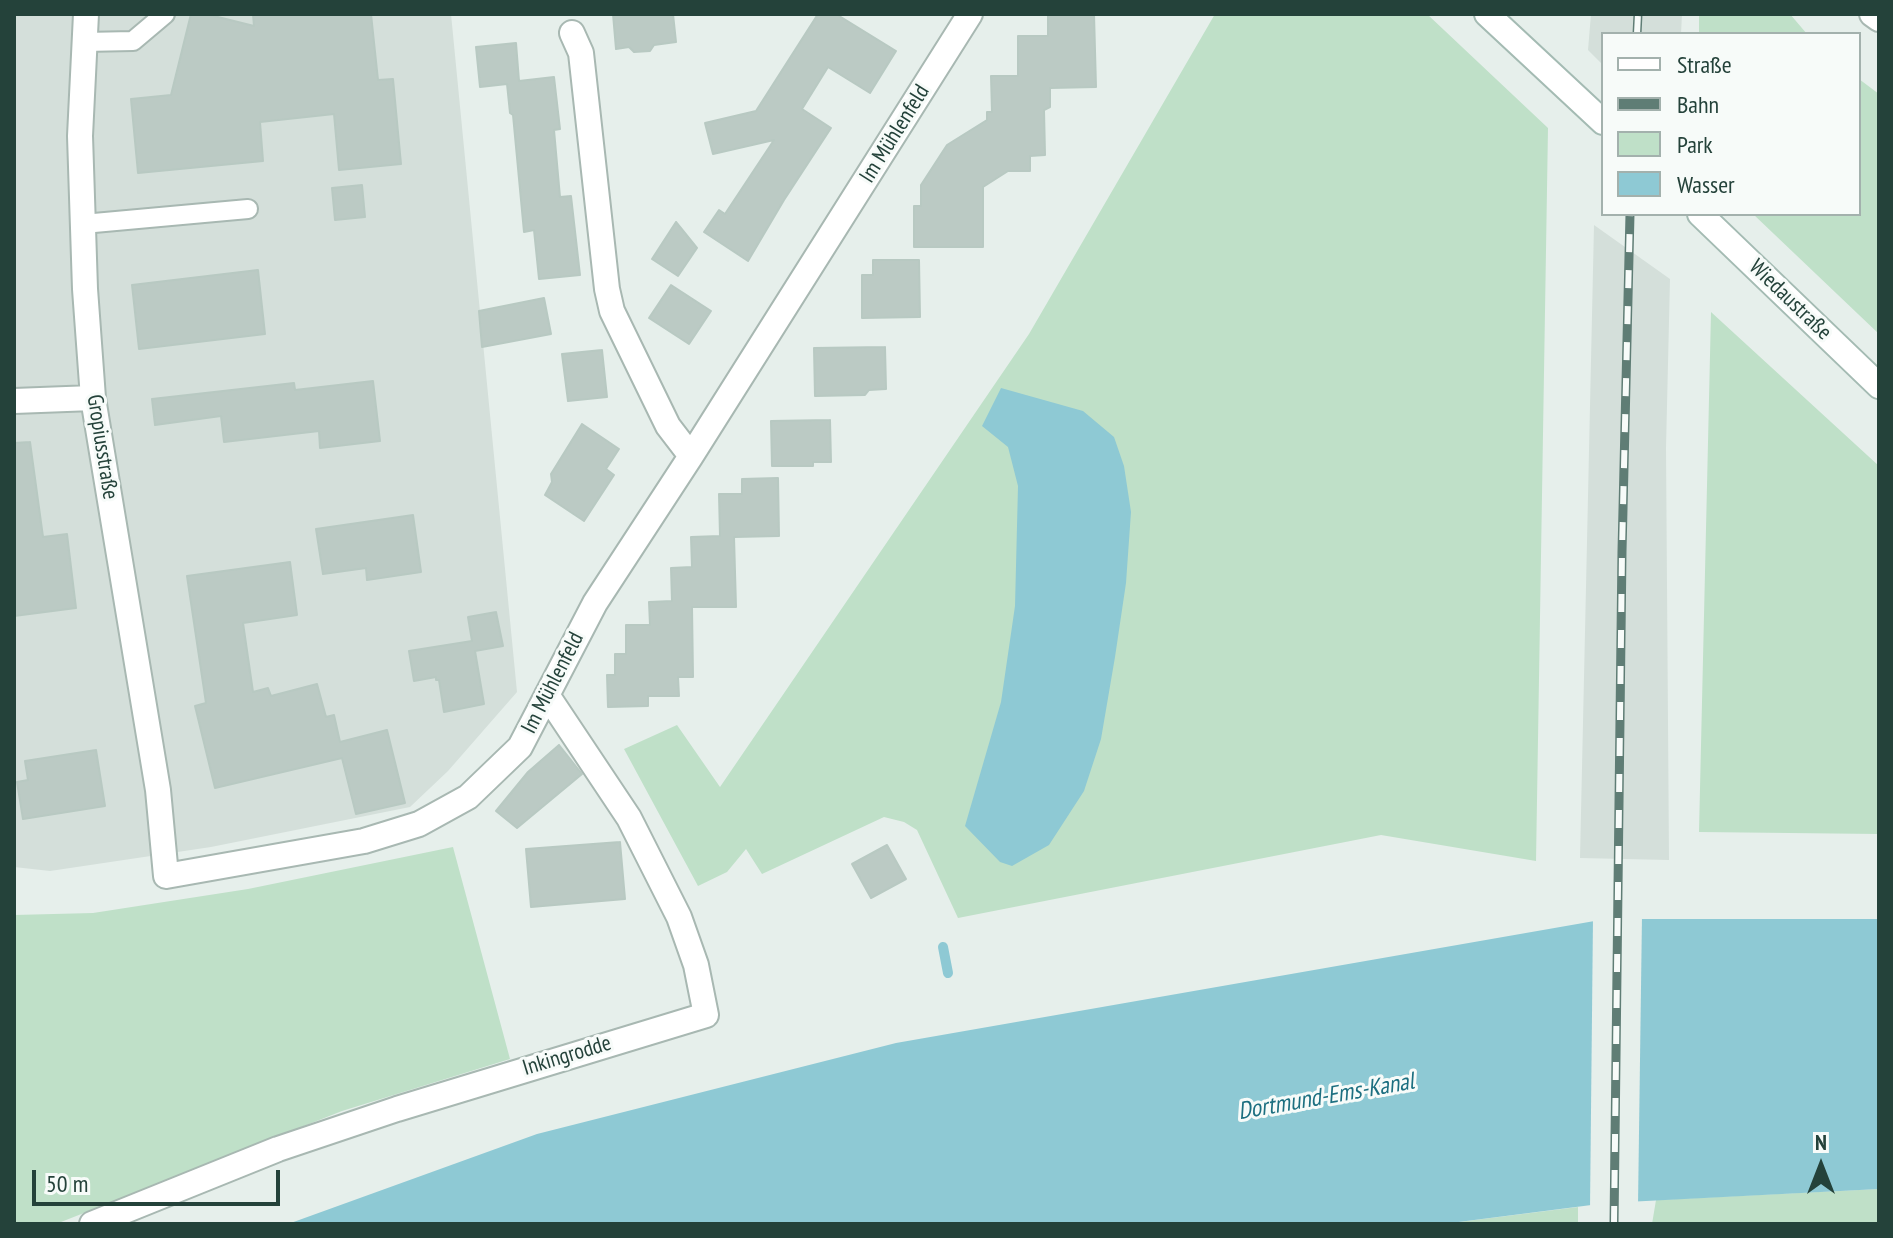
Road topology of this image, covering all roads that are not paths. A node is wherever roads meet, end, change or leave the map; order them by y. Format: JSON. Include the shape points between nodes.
{"nodes":[{"id":1,"x":86,"y":14,"type":"edge"},
{"id":2,"x":165,"y":14,"type":"edge"},
{"id":3,"x":970,"y":14,"type":"edge"},
{"id":4,"x":1487,"y":14,"type":"edge"},
{"id":5,"x":1872,"y":14,"type":"edge"},
{"id":6,"x":1879,"y":19,"type":"edge"},
{"id":7,"x":572,"y":33,"type":"dead end"},
{"id":8,"x":84,"y":42,"type":"junction"},
{"id":9,"x":1601,"y":120,"type":"edge"},
{"id":10,"x":248,"y":209,"type":"dead end"},
{"id":11,"x":1702,"y":216,"type":"edge"},
{"id":12,"x":83,"y":224,"type":"junction"},
{"id":13,"x":1879,"y":386,"type":"edge"},
{"id":14,"x":93,"y":398,"type":"junction"},
{"id":15,"x":14,"y":401,"type":"edge"},
{"id":16,"x":691,"y":456,"type":"junction"},
{"id":17,"x":547,"y":695,"type":"junction"},
{"id":18,"x":166,"y":876,"type":"joint"},
{"id":19,"x":92,"y":1224,"type":"edge"}],
"edges":[{"from":1,"to":8,"type":"street","name":"Gropiusstraße"},
{"from":2,"to":8,"type":"lane","via":[[133,41]]},
{"from":3,"to":16,"type":"street","name":"Im Mühlenfeld"},
{"from":4,"to":9,"type":"street"},
{"from":5,"to":6,"type":"street"},
{"from":7,"to":16,"type":"street","via":[[581,53],[612,311],[668,426]]},
{"from":8,"to":12,"type":"street","name":"Gropiusstraße"},
{"from":10,"to":12,"type":"lane"},
{"from":11,"to":13,"type":"street","name":"Wiedaustraße"},
{"from":12,"to":14,"type":"street","name":"Gropiusstraße"},
{"from":14,"to":15,"type":"street"},
{"from":14,"to":18,"type":"street","name":"Gropiusstraße","via":[[158,790]]},
{"from":16,"to":17,"type":"street","name":"Im Mühlenfeld","via":[[595,603]]},
{"from":17,"to":18,"type":"street","name":"Im Mühlenfeld","via":[[520,747],[468,797],[419,824],[364,841]]},
{"from":17,"to":19,"type":"street","name":"Inkingrodde","via":[[629,818],[679,917],[706,1015],[278,1149]]}]}
